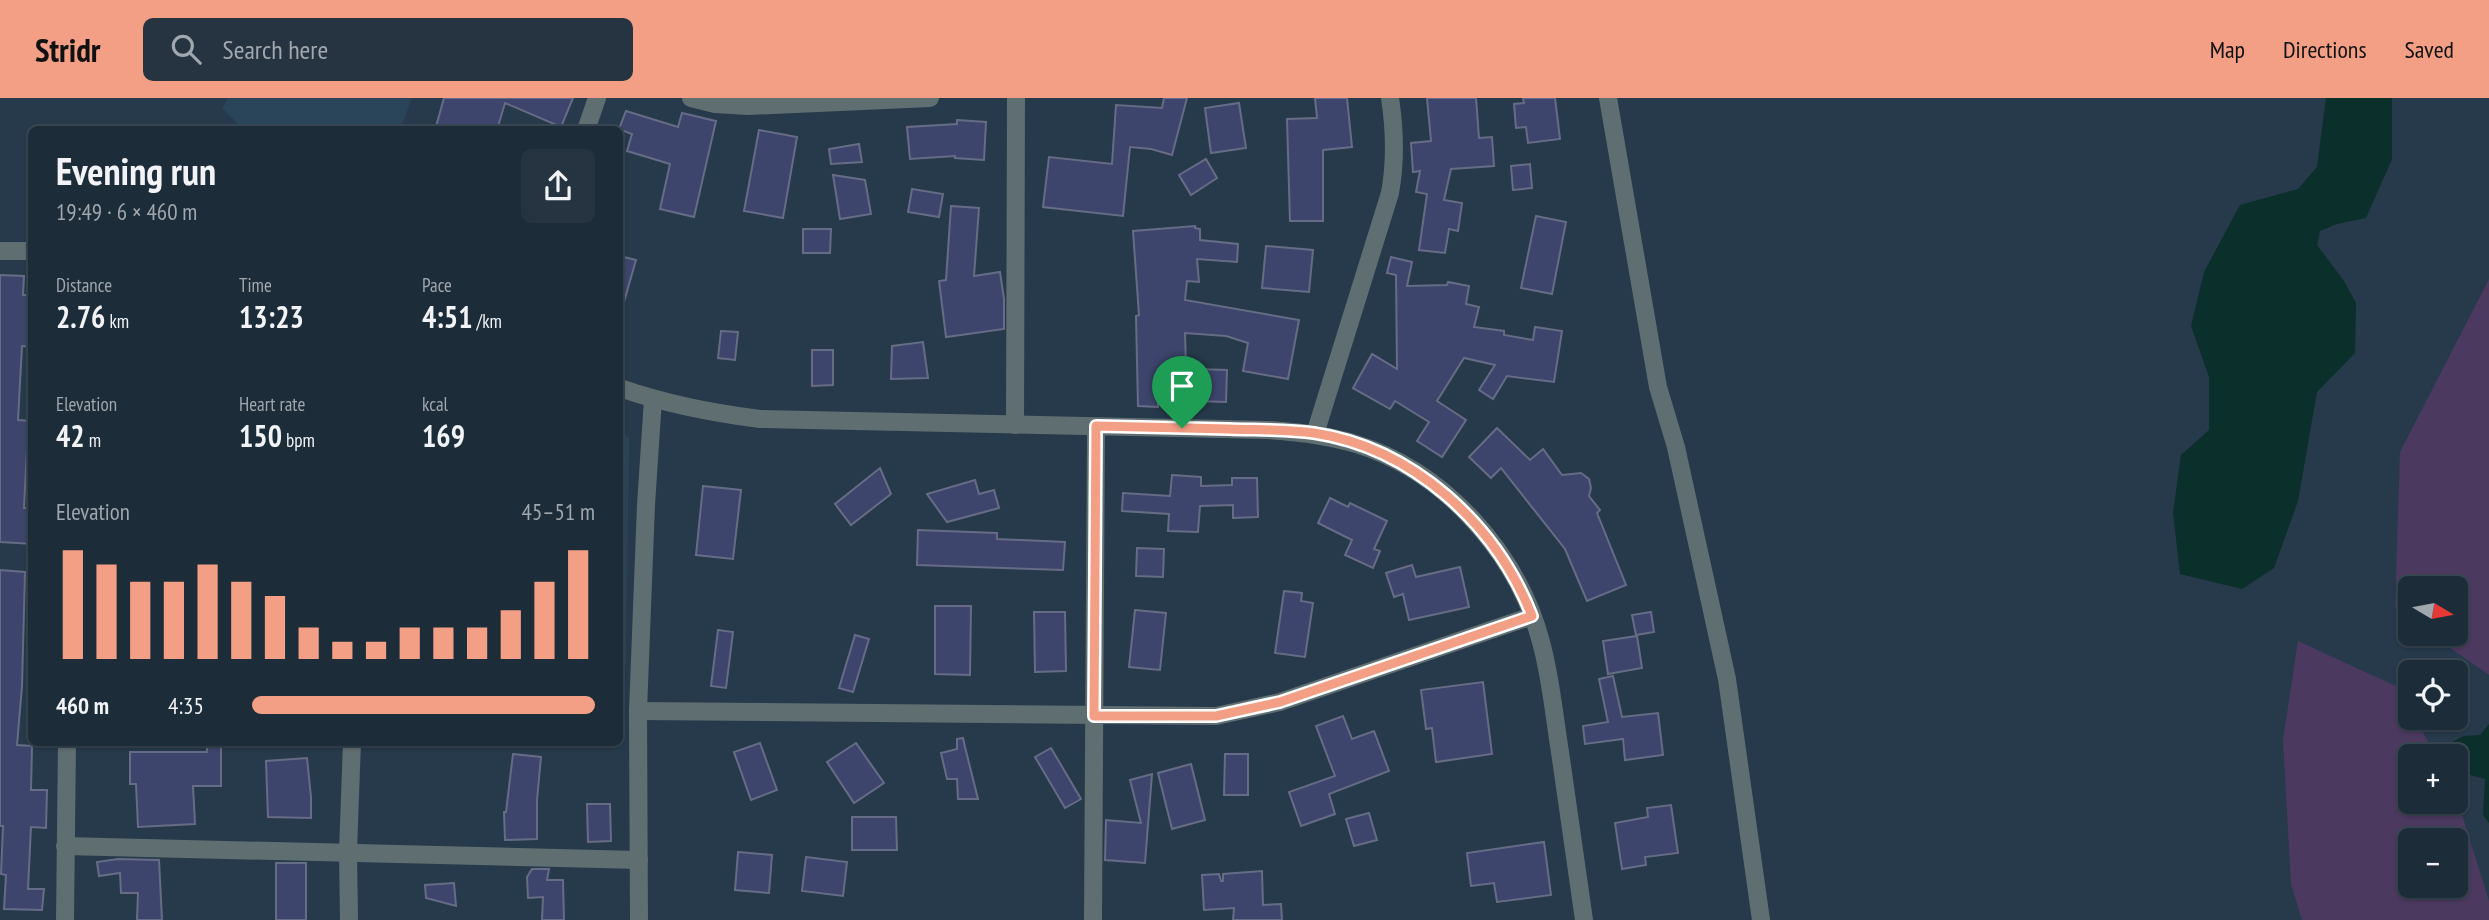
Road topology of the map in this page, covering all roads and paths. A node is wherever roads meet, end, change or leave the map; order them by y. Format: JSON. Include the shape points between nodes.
{"nodes":[{"id":1,"x":597,"y":98,"type":"edge"},
{"id":2,"x":691,"y":98,"type":"edge"},
{"id":3,"x":930,"y":98,"type":"edge"},
{"id":4,"x":1016,"y":98,"type":"edge"},
{"id":5,"x":1390,"y":98,"type":"edge"},
{"id":6,"x":1608,"y":98,"type":"edge"},
{"id":7,"x":587,"y":126,"type":"edge"},
{"id":8,"x":0,"y":251,"type":"edge"},
{"id":9,"x":28,"y":251,"type":"edge"},
{"id":10,"x":623,"y":389,"type":"edge"},
{"id":11,"x":653,"y":399,"type":"junction"},
{"id":12,"x":1015,"y":425,"type":"junction"},
{"id":13,"x":1096,"y":426,"type":"junction"},
{"id":14,"x":1315,"y":433,"type":"junction"},
{"id":15,"x":1532,"y":616,"type":"junction"},
{"id":16,"x":638,"y":711,"type":"junction"},
{"id":17,"x":1094,"y":716,"type":"junction"},
{"id":18,"x":67,"y":746,"type":"edge"},
{"id":19,"x":352,"y":746,"type":"edge"},
{"id":20,"x":65,"y":846,"type":"junction"},
{"id":21,"x":348,"y":851,"type":"junction"},
{"id":22,"x":639,"y":860,"type":"junction"},
{"id":23,"x":65,"y":920,"type":"edge"},
{"id":24,"x":349,"y":920,"type":"edge"},
{"id":25,"x":639,"y":920,"type":"edge"},
{"id":26,"x":1093,"y":920,"type":"edge"},
{"id":27,"x":1584,"y":920,"type":"edge"},
{"id":28,"x":1761,"y":920,"type":"edge"}],
"edges":[{"from":1,"to":7,"type":"street"},
{"from":2,"to":3,"type":"street","via":[[748,106]]},
{"from":4,"to":12,"type":"street"},
{"from":5,"to":14,"type":"street","via":[[1395,138],[1390,193]]},
{"from":6,"to":28,"type":"street","via":[[1658,387],[1727,678]]},
{"from":8,"to":9,"type":"street"},
{"from":10,"to":11,"type":"street"},
{"from":11,"to":12,"type":"street","via":[[760,419]]},
{"from":11,"to":16,"type":"street"},
{"from":12,"to":13,"type":"street"},
{"from":13,"to":14,"type":"street"},
{"from":13,"to":17,"type":"street"},
{"from":14,"to":15,"type":"street","via":[[1359,445],[1437,487],[1474,520],[1501,556]]},
{"from":15,"to":17,"type":"street","via":[[1280,702],[1216,716]]},
{"from":15,"to":27,"type":"street","via":[[1550,684]]},
{"from":16,"to":17,"type":"street"},
{"from":16,"to":22,"type":"street"},
{"from":17,"to":26,"type":"street"},
{"from":18,"to":20,"type":"street"},
{"from":19,"to":21,"type":"street"},
{"from":20,"to":21,"type":"street"},
{"from":20,"to":23,"type":"street"},
{"from":21,"to":22,"type":"street"},
{"from":21,"to":24,"type":"street"},
{"from":22,"to":25,"type":"street"}]}
